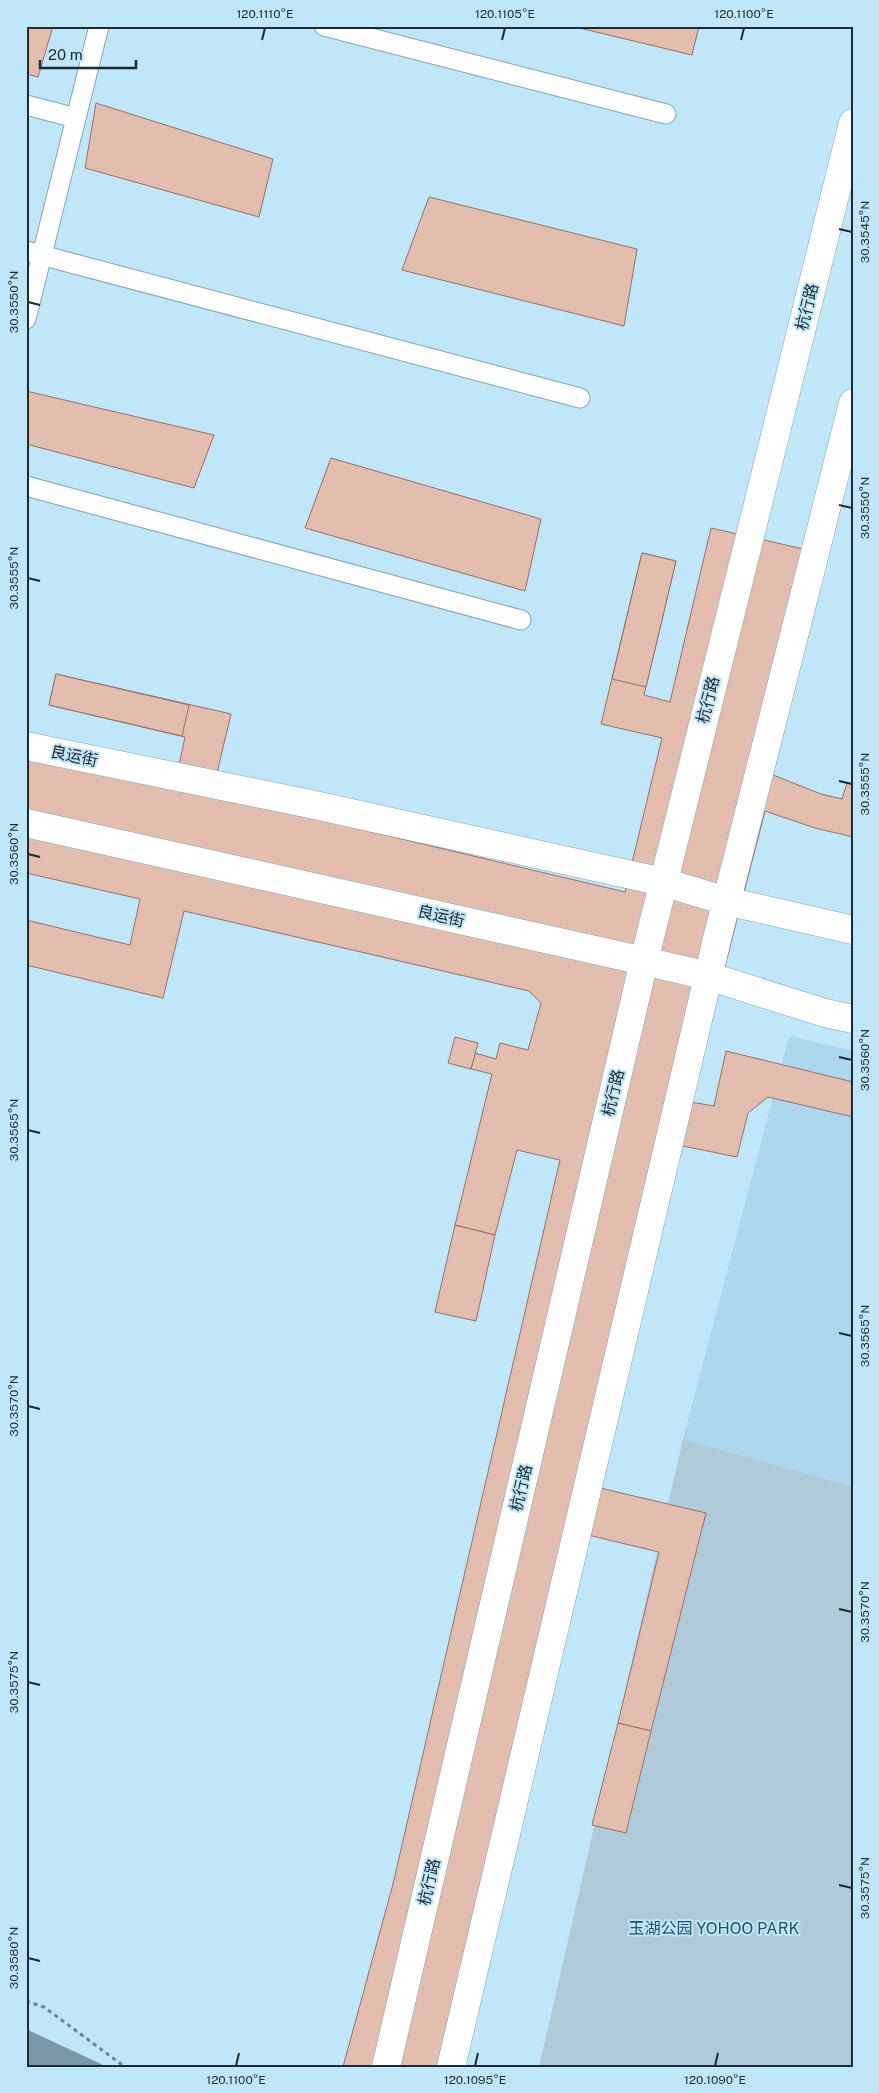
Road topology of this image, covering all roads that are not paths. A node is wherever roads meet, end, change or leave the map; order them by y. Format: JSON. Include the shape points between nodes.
{"nodes":[{"id":1,"x":99,"y":26,"type":"edge"},
{"id":2,"x":324,"y":26,"type":"edge"},
{"id":3,"x":26,"y":105,"type":"edge"},
{"id":4,"x":666,"y":114,"type":"dead end"},
{"id":5,"x":76,"y":118,"type":"junction"},
{"id":6,"x":853,"y":123,"type":"edge"},
{"id":7,"x":34,"y":253,"type":"edge"},
{"id":8,"x":26,"y":318,"type":"edge"},
{"id":9,"x":580,"y":398,"type":"dead end"},
{"id":10,"x":853,"y":403,"type":"edge"},
{"id":11,"x":26,"y":486,"type":"edge"},
{"id":12,"x":521,"y":620,"type":"dead end"},
{"id":13,"x":26,"y":746,"type":"edge"},
{"id":14,"x":26,"y":823,"type":"edge"},
{"id":15,"x":663,"y":882,"type":"junction"},
{"id":16,"x":726,"y":901,"type":"junction"},
{"id":17,"x":853,"y":930,"type":"edge"},
{"id":18,"x":644,"y":961,"type":"junction"},
{"id":19,"x":708,"y":976,"type":"junction"},
{"id":20,"x":853,"y":1019,"type":"edge"},
{"id":21,"x":386,"y":2067,"type":"edge"},
{"id":22,"x":451,"y":2067,"type":"edge"}],
"edges":[{"from":1,"to":5,"type":"lane"},
{"from":2,"to":4,"type":"lane"},
{"from":3,"to":5,"type":"lane"},
{"from":5,"to":7,"type":"lane"},
{"from":6,"to":15,"type":"main road","name":"杭行路"},
{"from":7,"to":8,"type":"lane"},
{"from":7,"to":9,"type":"lane"},
{"from":10,"to":16,"type":"main road"},
{"from":11,"to":12,"type":"lane"},
{"from":13,"to":15,"type":"main road","name":"良运街","via":[[310,804]]},
{"from":14,"to":18,"type":"main road","name":"良运街"},
{"from":15,"to":16,"type":"main road","name":"良运街"},
{"from":15,"to":18,"type":"main road","name":"杭行路"},
{"from":16,"to":17,"type":"main road","name":"良运街"},
{"from":16,"to":19,"type":"main road"},
{"from":18,"to":19,"type":"main road","name":"良运街"},
{"from":18,"to":21,"type":"main road","name":"杭行路"},
{"from":19,"to":20,"type":"main road","name":"良运街"},
{"from":19,"to":22,"type":"main road"}]}
